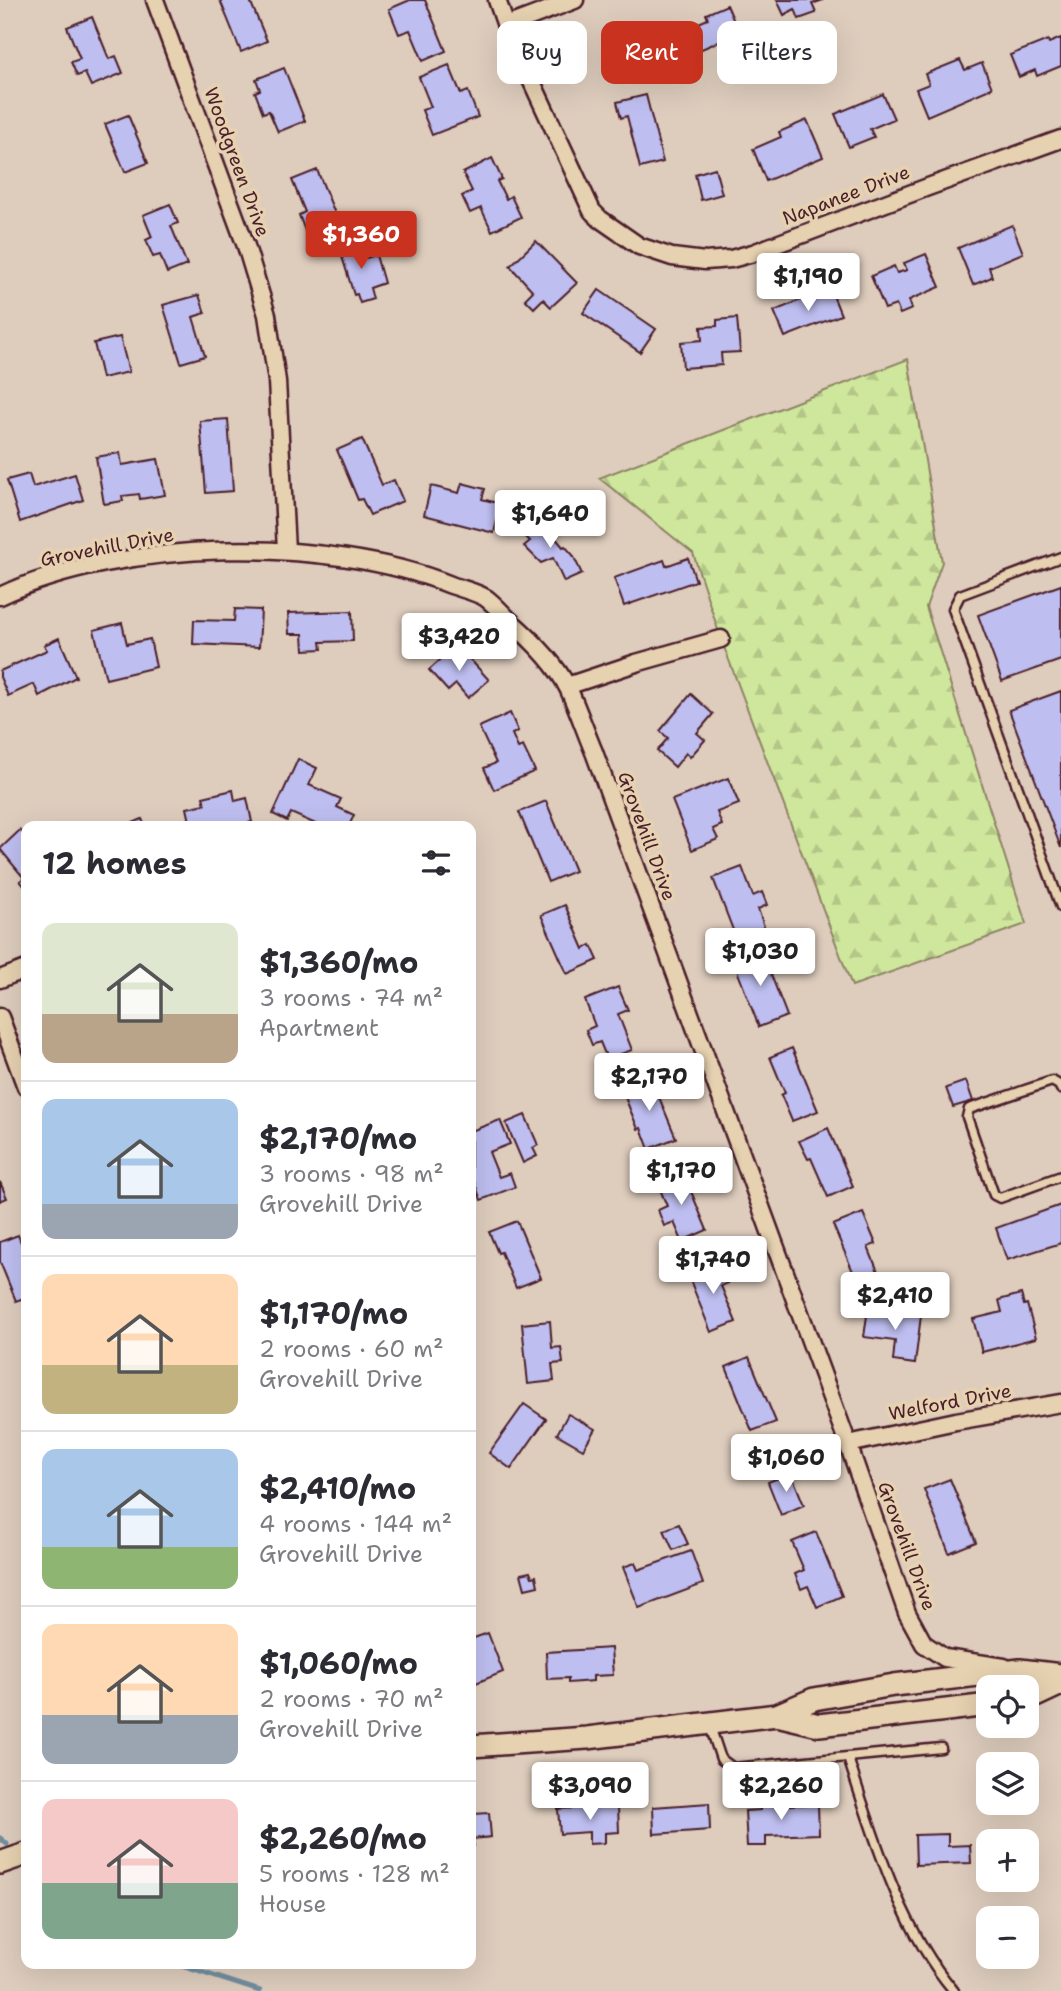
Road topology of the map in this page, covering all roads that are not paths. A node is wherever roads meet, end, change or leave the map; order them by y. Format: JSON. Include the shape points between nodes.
{"nodes":[{"id":1,"x":155,"y":0,"type":"edge"},
{"id":2,"x":496,"y":0,"type":"edge"},
{"id":3,"x":575,"y":0,"type":"edge"},
{"id":4,"x":504,"y":21,"type":"edge"},
{"id":5,"x":519,"y":21,"type":"edge"},
{"id":6,"x":533,"y":84,"type":"edge"},
{"id":7,"x":1061,"y":139,"type":"edge"},
{"id":8,"x":286,"y":550,"type":"junction"},
{"id":9,"x":1061,"y":556,"type":"edge"},
{"id":10,"x":0,"y":596,"type":"edge"},
{"id":11,"x":721,"y":639,"type":"dead end"},
{"id":12,"x":567,"y":686,"type":"junction"},
{"id":13,"x":1061,"y":907,"type":"edge"},
{"id":14,"x":21,"y":971,"type":"edge"},
{"id":15,"x":0,"y":979,"type":"edge"},
{"id":16,"x":0,"y":1017,"type":"edge"},
{"id":17,"x":21,"y":1074,"type":"edge"},
{"id":18,"x":1061,"y":1089,"type":"edge"},
{"id":19,"x":1061,"y":1176,"type":"edge"},
{"id":20,"x":1061,"y":1403,"type":"edge"},
{"id":21,"x":848,"y":1444,"type":"junction"},
{"id":22,"x":1020,"y":1670,"type":"junction"},
{"id":23,"x":1061,"y":1675,"type":"edge"},
{"id":24,"x":1061,"y":1685,"type":"edge"},
{"id":25,"x":1039,"y":1695,"type":"edge"},
{"id":26,"x":976,"y":1707,"type":"edge"},
{"id":27,"x":777,"y":1715,"type":"junction"},
{"id":28,"x":709,"y":1723,"type":"junction"},
{"id":29,"x":476,"y":1746,"type":"edge"},
{"id":30,"x":941,"y":1748,"type":"dead end"},
{"id":31,"x":848,"y":1758,"type":"junction"},
{"id":32,"x":21,"y":1856,"type":"edge"},
{"id":33,"x":0,"y":1863,"type":"edge"},
{"id":34,"x":954,"y":1991,"type":"edge"}],
"edges":[{"from":1,"to":8,"type":"street","name":"Woodgreen Drive","via":[[267,315],[277,381]]},
{"from":2,"to":4,"type":"street","name":"Napanee Drive"},
{"from":3,"to":5,"type":"street"},
{"from":6,"to":7,"type":"street","name":"Napanee Drive","via":[[592,211],[639,246],[705,261],[753,253]]},
{"from":8,"to":10,"type":"street","name":"Grovehill Drive","via":[[159,554],[85,568],[25,584]]},
{"from":8,"to":12,"type":"street","name":"Grovehill Drive","via":[[381,562],[486,598],[534,643]]},
{"from":9,"to":13,"type":"lane","via":[[960,594],[953,609]]},
{"from":11,"to":12,"type":"street"},
{"from":12,"to":21,"type":"street","name":"Grovehill Drive"},
{"from":14,"to":15,"type":"street"},
{"from":16,"to":17,"type":"street"},
{"from":18,"to":19,"type":"lane","via":[[1052,1081],[969,1109],[967,1117],[994,1195],[1000,1198]]},
{"from":20,"to":21,"type":"street","name":"Welford Drive"},
{"from":21,"to":22,"type":"street","name":"Grovehill Drive","via":[[907,1613],[924,1644],[945,1658]]},
{"from":22,"to":23,"type":"main road"},
{"from":22,"to":27,"type":"main road","via":[[814,1699]]},
{"from":24,"to":25,"type":"main road"},
{"from":26,"to":27,"type":"main road","via":[[819,1725]]},
{"from":27,"to":28,"type":"main road"},
{"from":28,"to":29,"type":"main road"},
{"from":28,"to":31,"type":"lane","via":[[721,1759],[733,1768]]},
{"from":30,"to":31,"type":"lane"},
{"from":31,"to":34,"type":"lane","via":[[884,1867],[906,1916]]},
{"from":32,"to":33,"type":"main road"}]}
